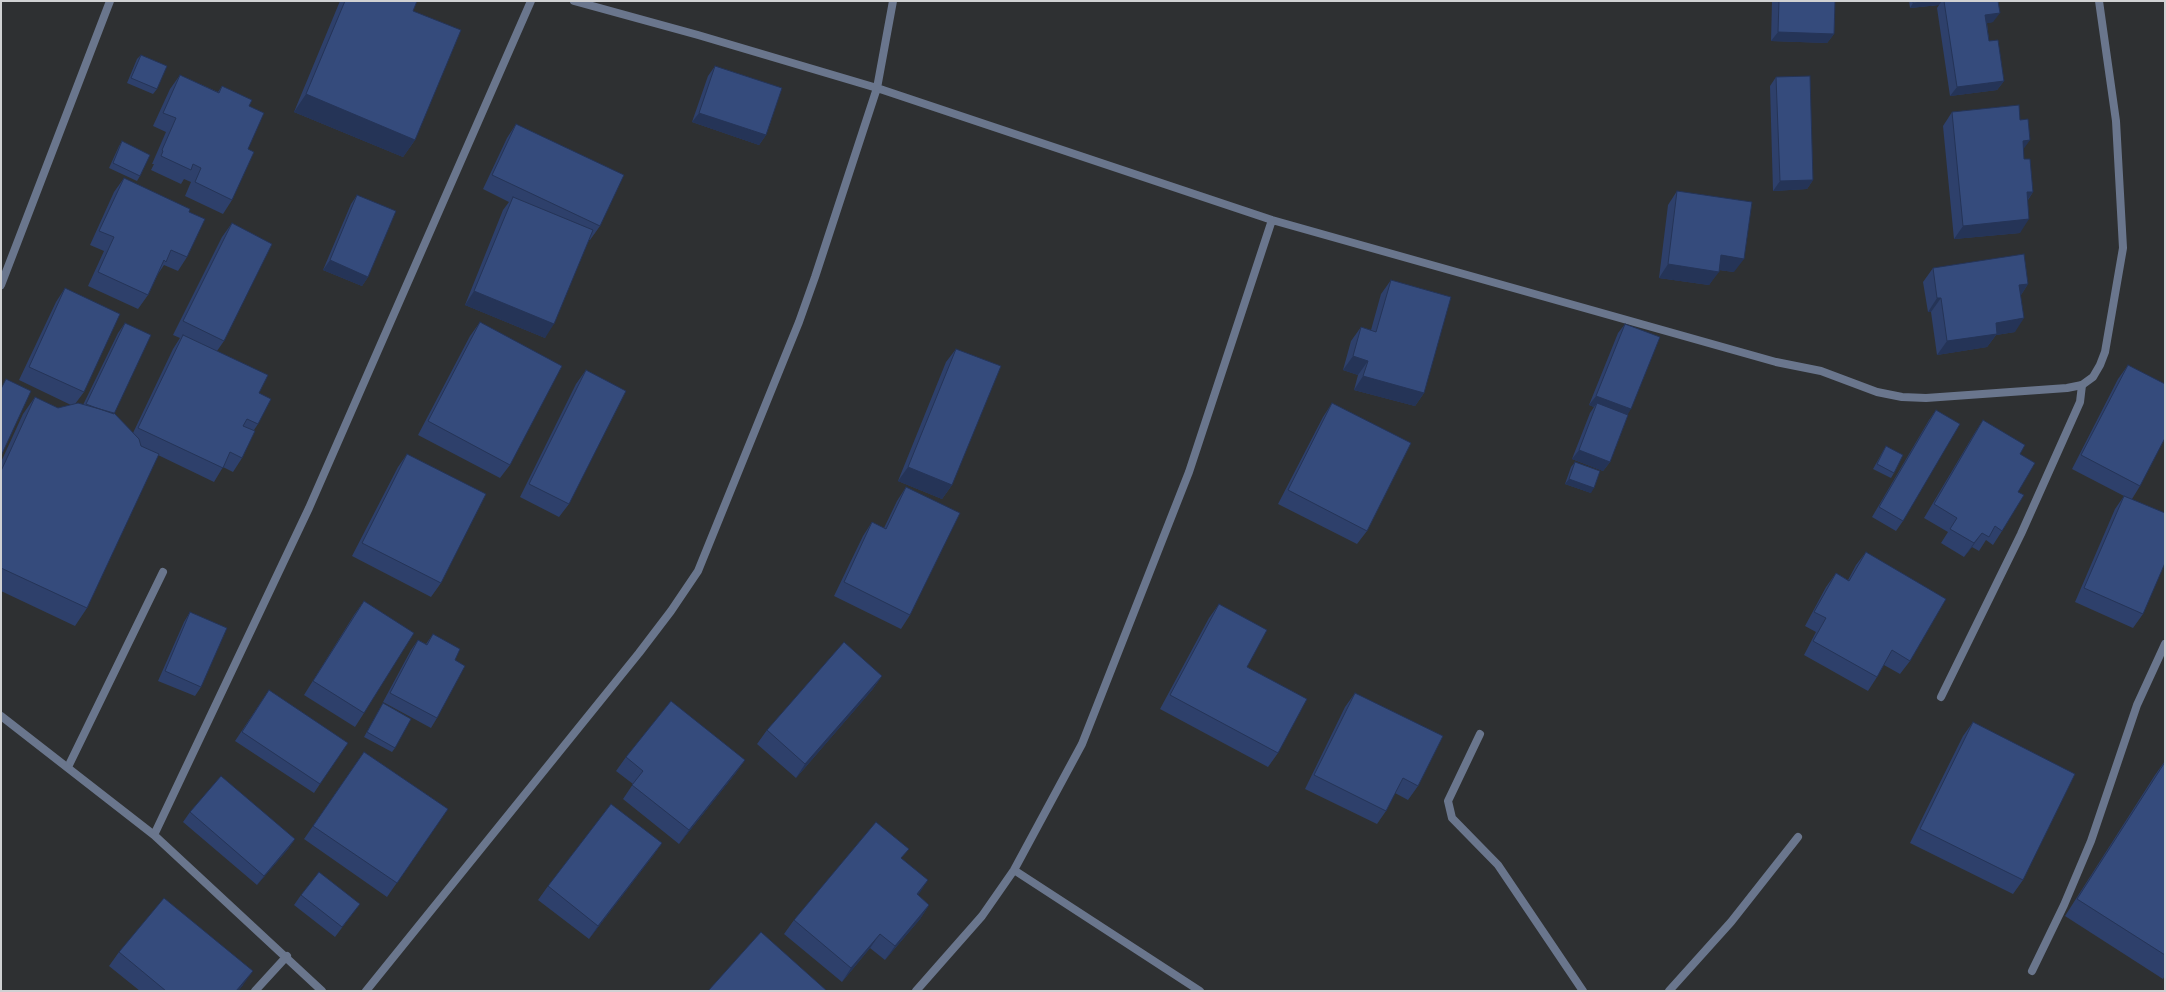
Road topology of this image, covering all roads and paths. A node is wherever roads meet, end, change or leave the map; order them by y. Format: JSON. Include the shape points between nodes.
{"nodes":[{"id":1,"x":110,"y":1,"type":"edge"},
{"id":2,"x":531,"y":1,"type":"edge"},
{"id":3,"x":574,"y":1,"type":"edge"},
{"id":4,"x":893,"y":1,"type":"edge"},
{"id":5,"x":2099,"y":1,"type":"edge"},
{"id":6,"x":877,"y":88,"type":"junction"},
{"id":7,"x":1272,"y":220,"type":"junction"},
{"id":8,"x":1,"y":285,"type":"edge"},
{"id":9,"x":2082,"y":385,"type":"junction"},
{"id":10,"x":163,"y":572,"type":"dead end"},
{"id":11,"x":2165,"y":644,"type":"edge"},
{"id":12,"x":1941,"y":696,"type":"dead end"},
{"id":13,"x":1,"y":716,"type":"edge"},
{"id":14,"x":1480,"y":734,"type":"dead end"},
{"id":15,"x":68,"y":767,"type":"junction"},
{"id":16,"x":154,"y":835,"type":"junction"},
{"id":17,"x":1798,"y":837,"type":"dead end"},
{"id":18,"x":1014,"y":870,"type":"junction"},
{"id":19,"x":287,"y":956,"type":"junction"},
{"id":20,"x":2032,"y":971,"type":"dead end"},
{"id":21,"x":1674,"y":990,"type":"edge"},
{"id":22,"x":255,"y":991,"type":"edge"},
{"id":23,"x":322,"y":991,"type":"edge"},
{"id":24,"x":366,"y":991,"type":"edge"},
{"id":25,"x":916,"y":991,"type":"edge"},
{"id":26,"x":1200,"y":991,"type":"edge"},
{"id":27,"x":1583,"y":991,"type":"edge"}],
"edges":[{"from":1,"to":8,"type":"street"},
{"from":2,"to":16,"type":"street","via":[[309,508]]},
{"from":3,"to":6,"type":"street"},
{"from":4,"to":6,"type":"street"},
{"from":5,"to":9,"type":"street","via":[[2116,121],[2122,248],[2106,352],[2093,377]]},
{"from":6,"to":7,"type":"street"},
{"from":6,"to":24,"type":"street","via":[[799,322],[698,571],[640,654]]},
{"from":7,"to":9,"type":"street","via":[[1776,362],[1821,371],[1877,392],[1926,398]]},
{"from":7,"to":18,"type":"street","via":[[1189,472],[1082,744]]},
{"from":9,"to":12,"type":"street","via":[[2080,402],[2021,534]]},
{"from":10,"to":15,"type":"street"},
{"from":11,"to":20,"type":"street","via":[[2137,706],[2091,841]]},
{"from":13,"to":15,"type":"street"},
{"from":14,"to":27,"type":"street","via":[[1448,801],[1452,818],[1498,865]]},
{"from":15,"to":16,"type":"street"},
{"from":16,"to":19,"type":"street"},
{"from":17,"to":21,"type":"street"},
{"from":18,"to":25,"type":"street","via":[[982,916]]},
{"from":18,"to":26,"type":"street"},
{"from":19,"to":22,"type":"street"},
{"from":19,"to":23,"type":"street"}]}
